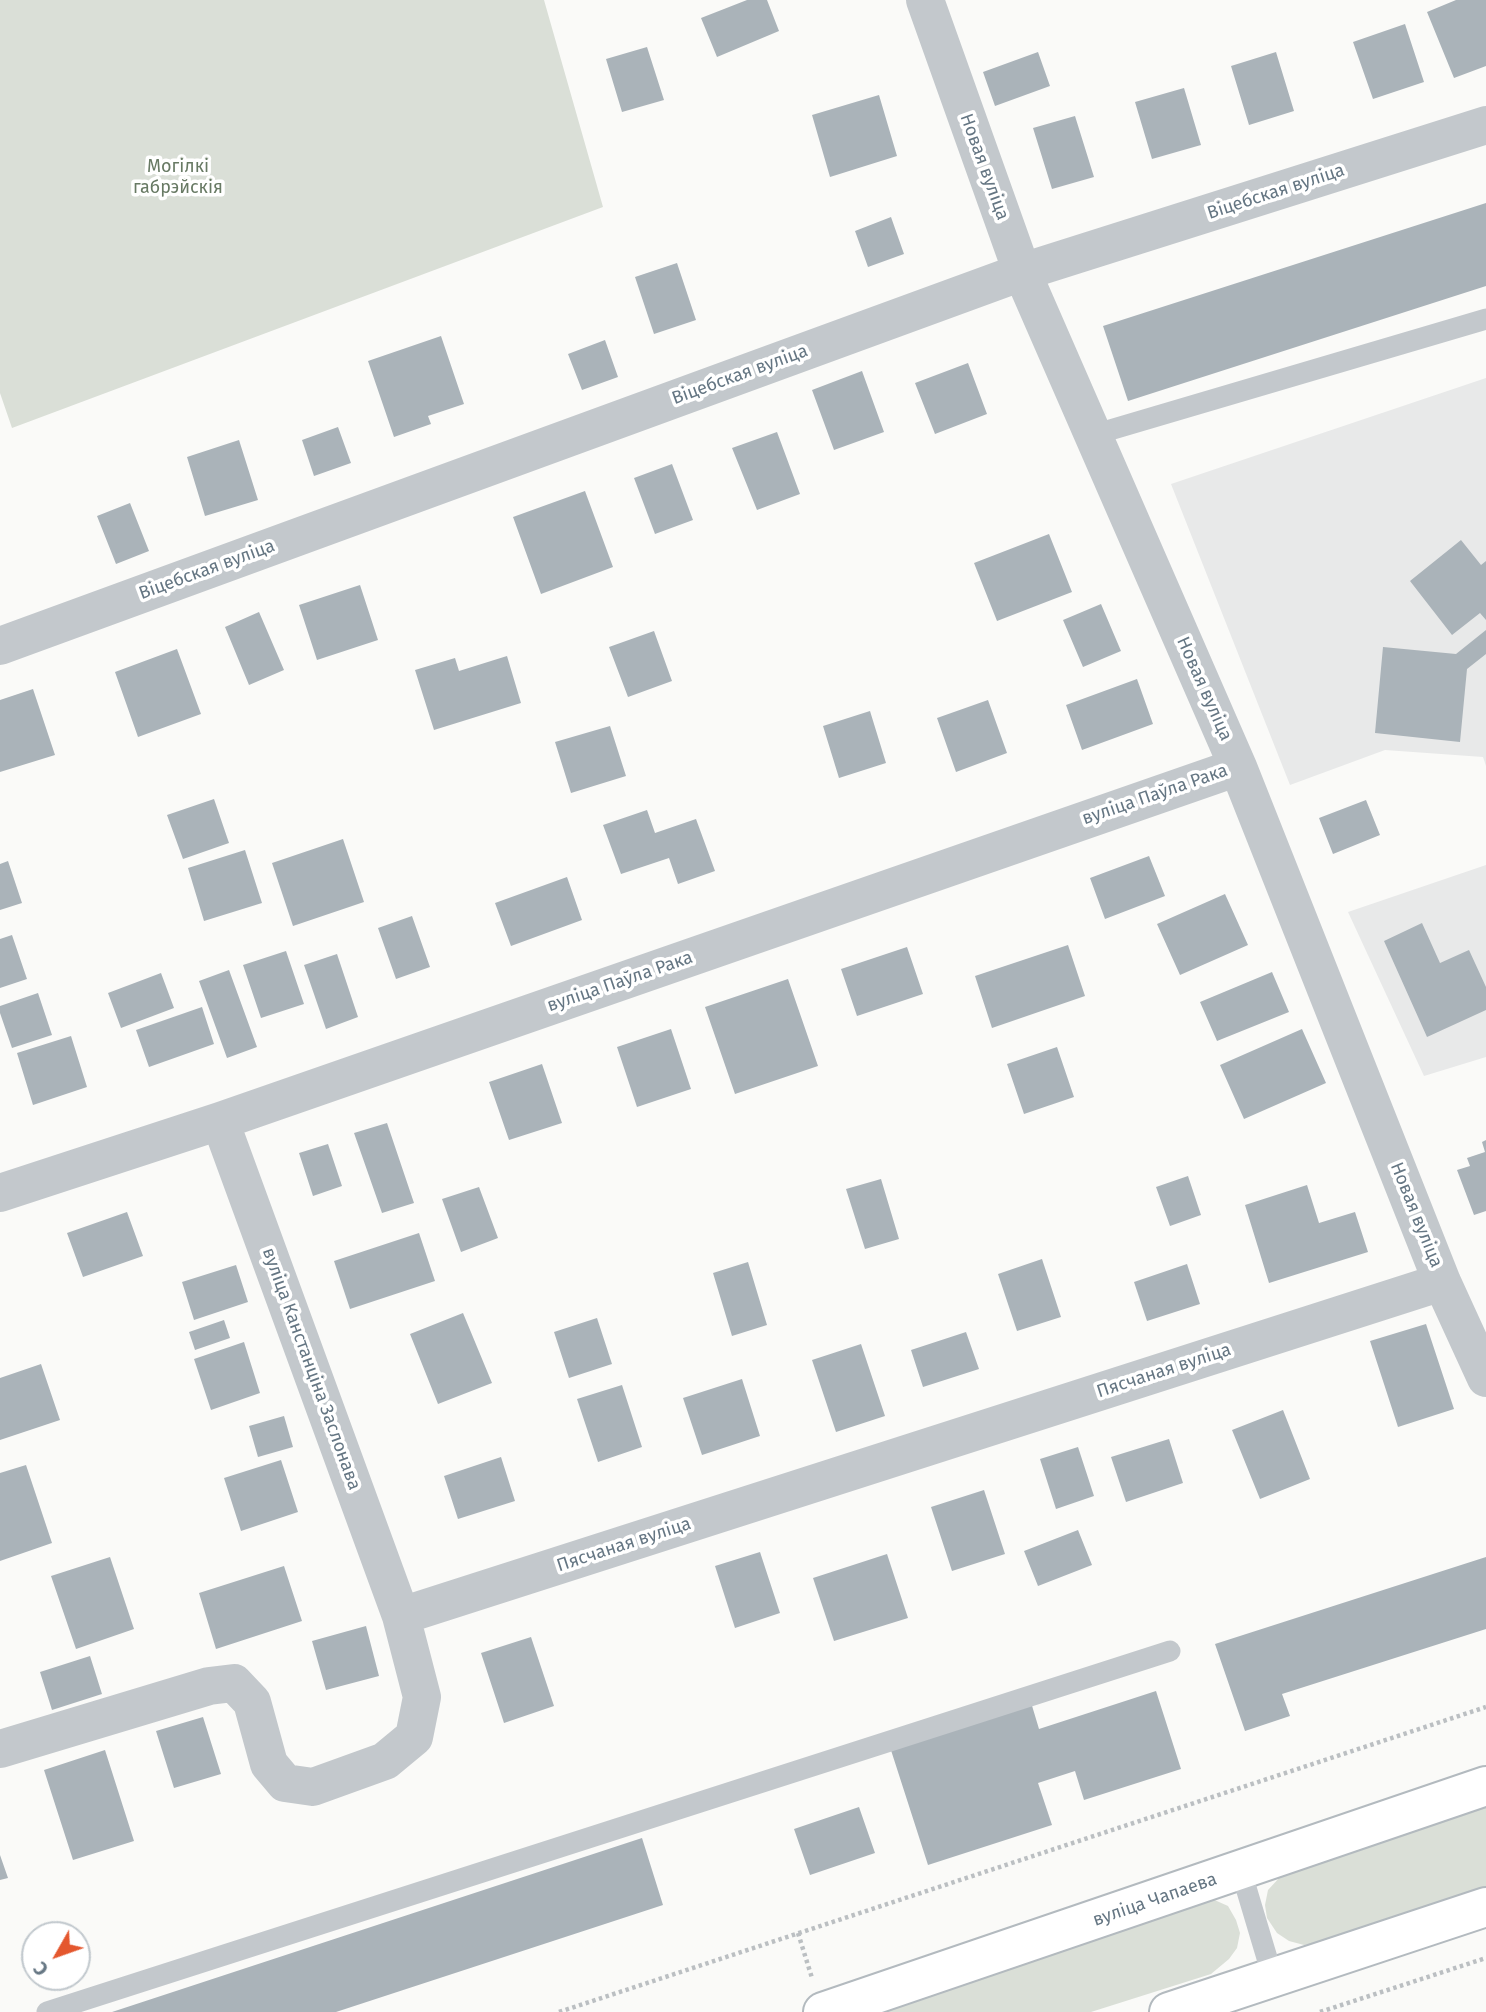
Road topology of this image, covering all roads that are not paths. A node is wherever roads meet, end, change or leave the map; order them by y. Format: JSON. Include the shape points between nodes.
{"nodes":[{"id":1,"x":925,"y":0,"type":"edge"},
{"id":2,"x":1486,"y":125,"type":"edge"},
{"id":3,"x":1021,"y":272,"type":"junction"},
{"id":4,"x":1486,"y":319,"type":"edge"},
{"id":5,"x":1093,"y":435,"type":"junction"},
{"id":6,"x":0,"y":646,"type":"edge"},
{"id":7,"x":1238,"y":766,"type":"junction"},
{"id":8,"x":220,"y":1121,"type":"junction"},
{"id":9,"x":0,"y":1194,"type":"edge"},
{"id":10,"x":1442,"y":1282,"type":"junction"},
{"id":11,"x":1486,"y":1378,"type":"edge"},
{"id":12,"x":401,"y":1616,"type":"junction"},
{"id":13,"x":1170,"y":1651,"type":"dead end"},
{"id":14,"x":0,"y":1749,"type":"edge"},
{"id":15,"x":1486,"y":1786,"type":"edge"},
{"id":16,"x":1241,"y":1871,"type":"junction"},
{"id":17,"x":1486,"y":1907,"type":"edge"},
{"id":18,"x":1273,"y":1978,"type":"junction"},
{"id":19,"x":819,"y":1999,"type":"edge"},
{"id":20,"x":47,"y":2012,"type":"edge"},
{"id":21,"x":1168,"y":2012,"type":"edge"}],
"edges":[{"from":1,"to":3,"type":"street","name":"Новая вуліца"},
{"from":2,"to":3,"type":"street","name":"Віцебская вуліца"},
{"from":3,"to":5,"type":"street","name":"Новая вуліца"},
{"from":3,"to":6,"type":"street","name":"Віцебская вуліца"},
{"from":4,"to":5,"type":"lane"},
{"from":5,"to":7,"type":"street","name":"Новая вуліца"},
{"from":7,"to":8,"type":"street","name":"вуліца Паўла Рака"},
{"from":7,"to":10,"type":"street","name":"Новая вуліца"},
{"from":8,"to":9,"type":"street","name":"вуліца Паўла Рака"},
{"from":8,"to":12,"type":"street","name":"вуліца Канстанціна Заслонава"},
{"from":10,"to":11,"type":"street","name":"Новая вуліца"},
{"from":10,"to":12,"type":"street","name":"Пясчаная вуліца"},
{"from":12,"to":14,"type":"street","via":[[422,1697],[414,1737],[385,1761],[313,1787],[285,1783],[269,1764],[252,1702],[234,1683],[209,1686]]},
{"from":13,"to":20,"type":"lane"},
{"from":15,"to":16,"type":"main road","name":"вуліца Чапаева"},
{"from":16,"to":18,"type":"lane"},
{"from":16,"to":19,"type":"main road","name":"вуліца Чапаева"},
{"from":17,"to":18,"type":"main road"},
{"from":18,"to":21,"type":"main road"}]}
